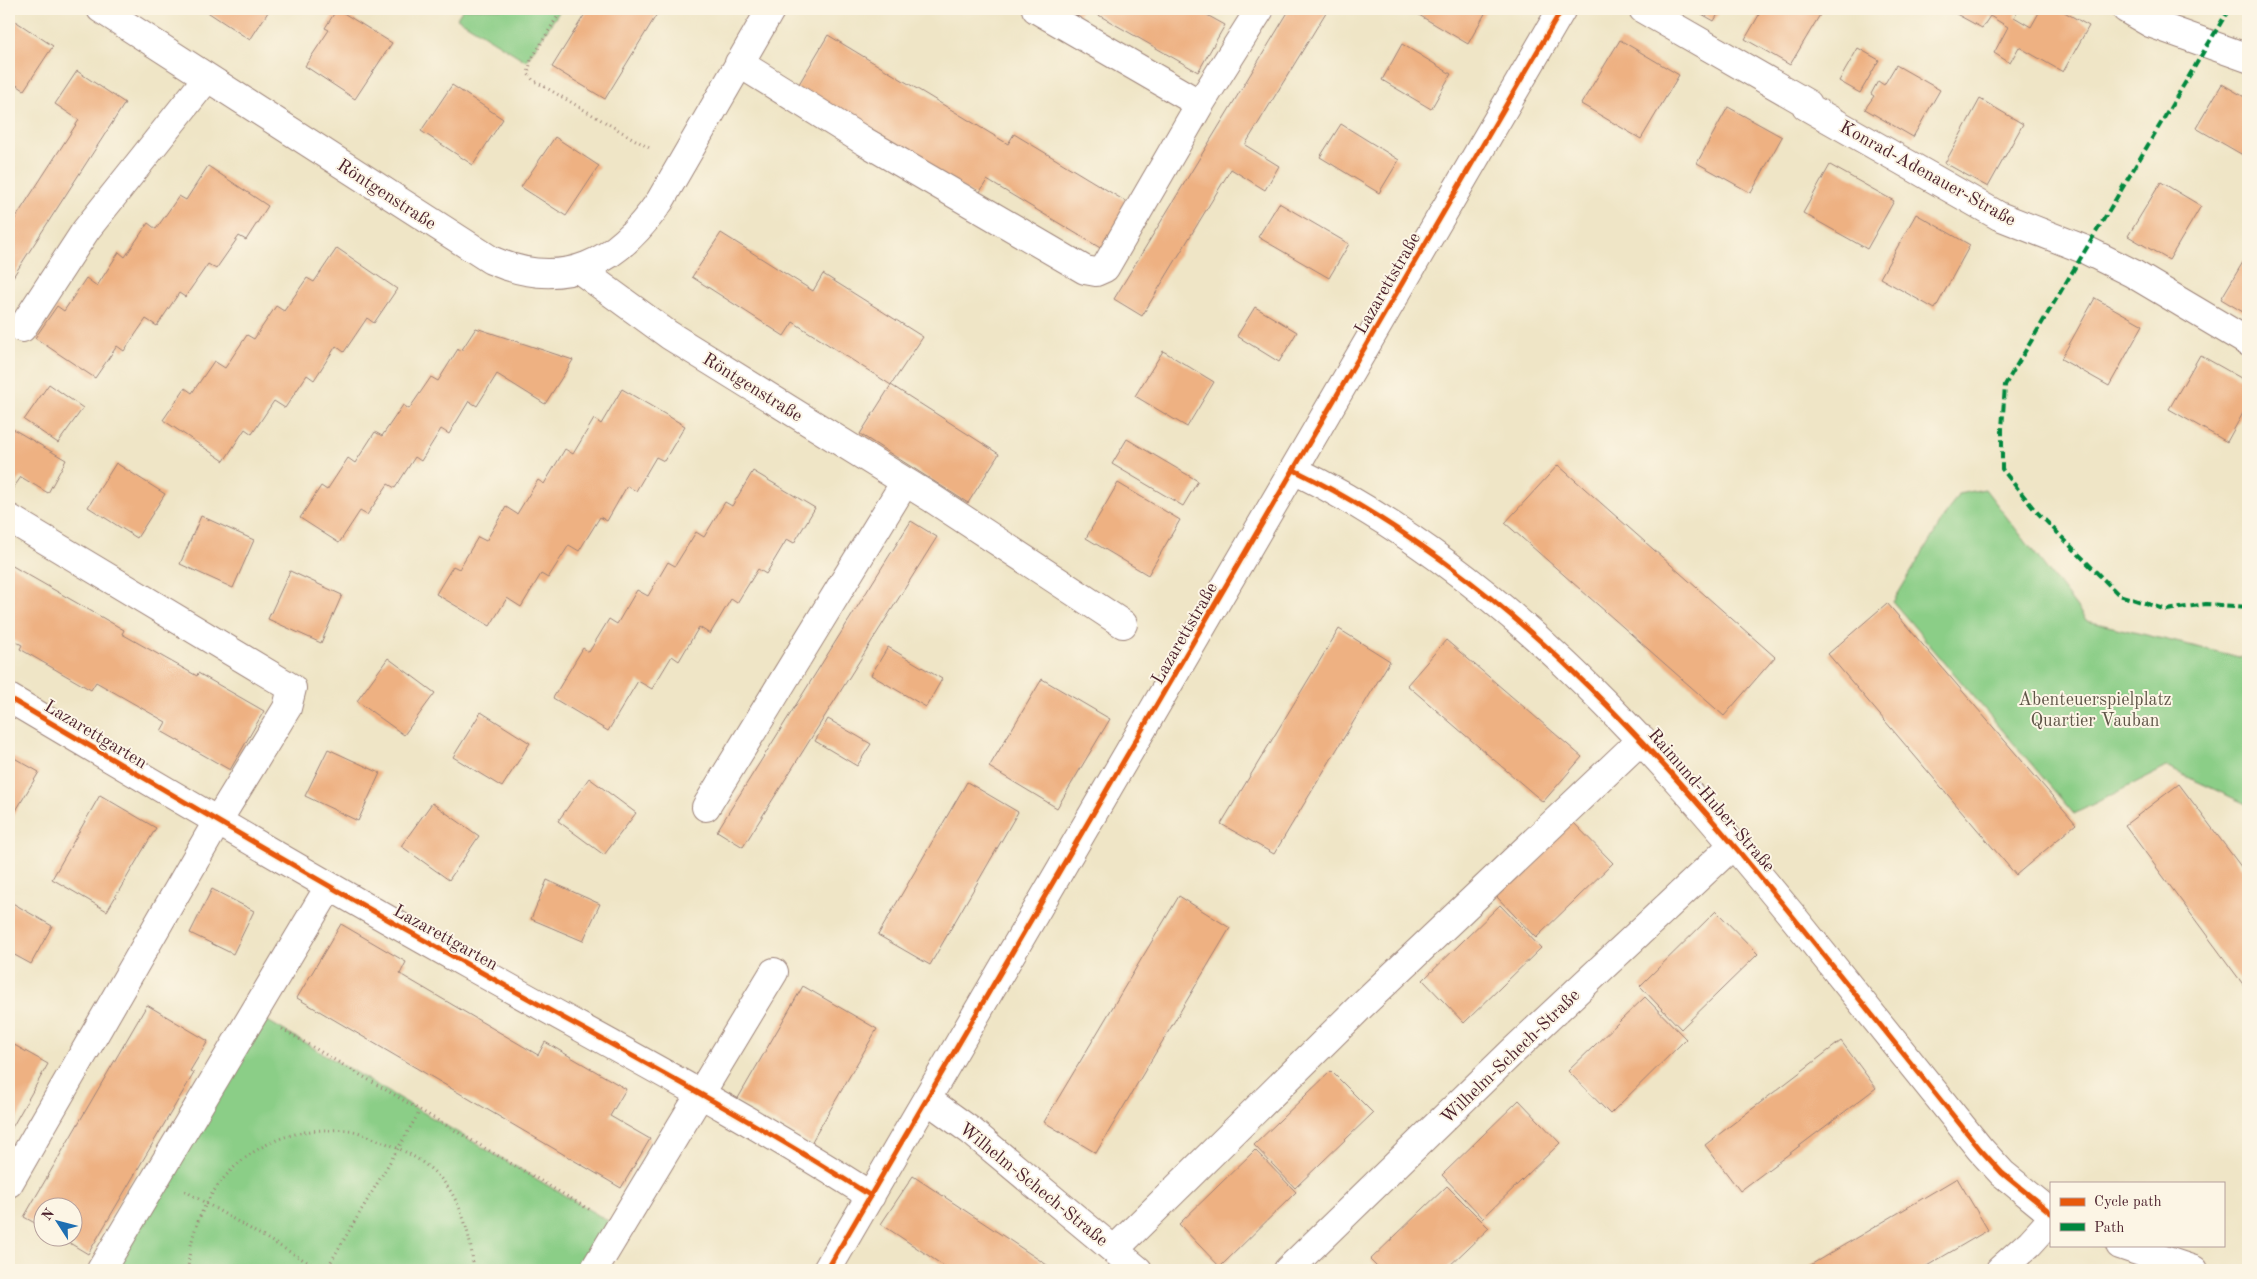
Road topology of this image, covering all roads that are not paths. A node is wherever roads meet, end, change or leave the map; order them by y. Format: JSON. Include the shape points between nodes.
{"nodes":[{"id":1,"x":101,"y":9,"type":"edge"},
{"id":2,"x":771,"y":9,"type":"edge"},
{"id":3,"x":1036,"y":9,"type":"edge"},
{"id":4,"x":1260,"y":9,"type":"edge"},
{"id":5,"x":1562,"y":9,"type":"edge"},
{"id":6,"x":1643,"y":9,"type":"edge"},
{"id":7,"x":2126,"y":9,"type":"edge"},
{"id":8,"x":2248,"y":58,"type":"edge"},
{"id":9,"x":739,"y":64,"type":"junction"},
{"id":10,"x":207,"y":78,"type":"junction"},
{"id":11,"x":1200,"y":104,"type":"junction"},
{"id":12,"x":580,"y":270,"type":"junction"},
{"id":13,"x":22,"y":328,"type":"dead end"},
{"id":14,"x":2248,"y":342,"type":"edge"},
{"id":15,"x":1294,"y":470,"type":"junction"},
{"id":16,"x":905,"y":482,"type":"junction"},
{"id":17,"x":9,"y":518,"type":"edge"},
{"id":18,"x":1123,"y":624,"type":"dead end"},
{"id":19,"x":9,"y":698,"type":"edge"},
{"id":20,"x":1642,"y":739,"type":"junction"},
{"id":21,"x":706,"y":807,"type":"dead end"},
{"id":22,"x":218,"y":822,"type":"junction"},
{"id":23,"x":1734,"y":844,"type":"junction"},
{"id":24,"x":329,"y":887,"type":"junction"},
{"id":25,"x":774,"y":972,"type":"dead end"},
{"id":26,"x":699,"y":1094,"type":"junction"},
{"id":27,"x":928,"y":1100,"type":"junction"},
{"id":28,"x":9,"y":1183,"type":"edge"},
{"id":29,"x":870,"y":1196,"type":"junction"},
{"id":30,"x":2050,"y":1212,"type":"edge"},
{"id":31,"x":2050,"y":1221,"type":"edge"},
{"id":32,"x":2123,"y":1246,"type":"edge"},
{"id":33,"x":1114,"y":1250,"type":"junction"},
{"id":34,"x":101,"y":1270,"type":"edge"},
{"id":35,"x":594,"y":1270,"type":"edge"},
{"id":36,"x":827,"y":1270,"type":"edge"},
{"id":37,"x":1138,"y":1270,"type":"edge"},
{"id":38,"x":1288,"y":1270,"type":"edge"},
{"id":39,"x":2000,"y":1270,"type":"edge"},
{"id":40,"x":2194,"y":1270,"type":"edge"}],
"edges":[{"from":1,"to":10,"type":"street","name":"Röntgenstraße"},
{"from":2,"to":9,"type":"street","name":"Röntgenstraße"},
{"from":3,"to":11,"type":"street"},
{"from":4,"to":11,"type":"street"},
{"from":5,"to":15,"type":"street","name":"Lazarettstraße"},
{"from":6,"to":14,"type":"street","name":"Konrad-Adenauer-Straße","via":[[1999,216],[2086,250],[2132,273]]},
{"from":7,"to":8,"type":"street","via":[[2150,23]]},
{"from":9,"to":11,"type":"street","via":[[1085,270],[1096,272],[1105,268]]},
{"from":9,"to":12,"type":"street","name":"Röntgenstraße","via":[[655,208],[632,238]]},
{"from":10,"to":12,"type":"street","name":"Röntgenstraße","via":[[491,260],[511,269],[532,273]]},
{"from":10,"to":13,"type":"street","via":[[86,230]]},
{"from":12,"to":16,"type":"street","name":"Röntgenstraße","via":[[616,299],[669,334]]},
{"from":15,"to":20,"type":"street","name":"Raimund-Huber-Straße","via":[[1363,507],[1488,596],[1553,652]]},
{"from":15,"to":27,"type":"street","name":"Lazarettstraße"},
{"from":16,"to":18,"type":"street","name":"Röntgenstraße"},
{"from":16,"to":21,"type":"street"},
{"from":17,"to":22,"type":"street","via":[[292,688],[287,708]]},
{"from":19,"to":22,"type":"street","name":"Lazarettgarten"},
{"from":20,"to":23,"type":"street","name":"Raimund-Huber-Straße"},
{"from":20,"to":33,"type":"street","via":[[1361,1006]]},
{"from":22,"to":24,"type":"street","name":"Lazarettgarten"},
{"from":22,"to":28,"type":"street"},
{"from":23,"to":30,"type":"street","name":"Raimund-Huber-Straße","via":[[1980,1149],[2002,1173]]},
{"from":23,"to":38,"type":"street","name":"Wilhelm-Schech-Straße","via":[[1512,1052]]},
{"from":24,"to":26,"type":"street","name":"Lazarettgarten"},
{"from":24,"to":34,"type":"street"},
{"from":25,"to":26,"type":"street"},
{"from":26,"to":29,"type":"street","name":"Lazarettgarten"},
{"from":26,"to":35,"type":"street"},
{"from":27,"to":29,"type":"street","name":"Lazarettstraße"},
{"from":27,"to":33,"type":"street","name":"Wilhelm-Schech-Straße","via":[[971,1131]]},
{"from":29,"to":36,"type":"street","name":"Lazarettstraße"},
{"from":31,"to":39,"type":"street"},
{"from":32,"to":40,"type":"street"},
{"from":33,"to":37,"type":"street","name":"Wilhelm-Schech-Straße"}]}
